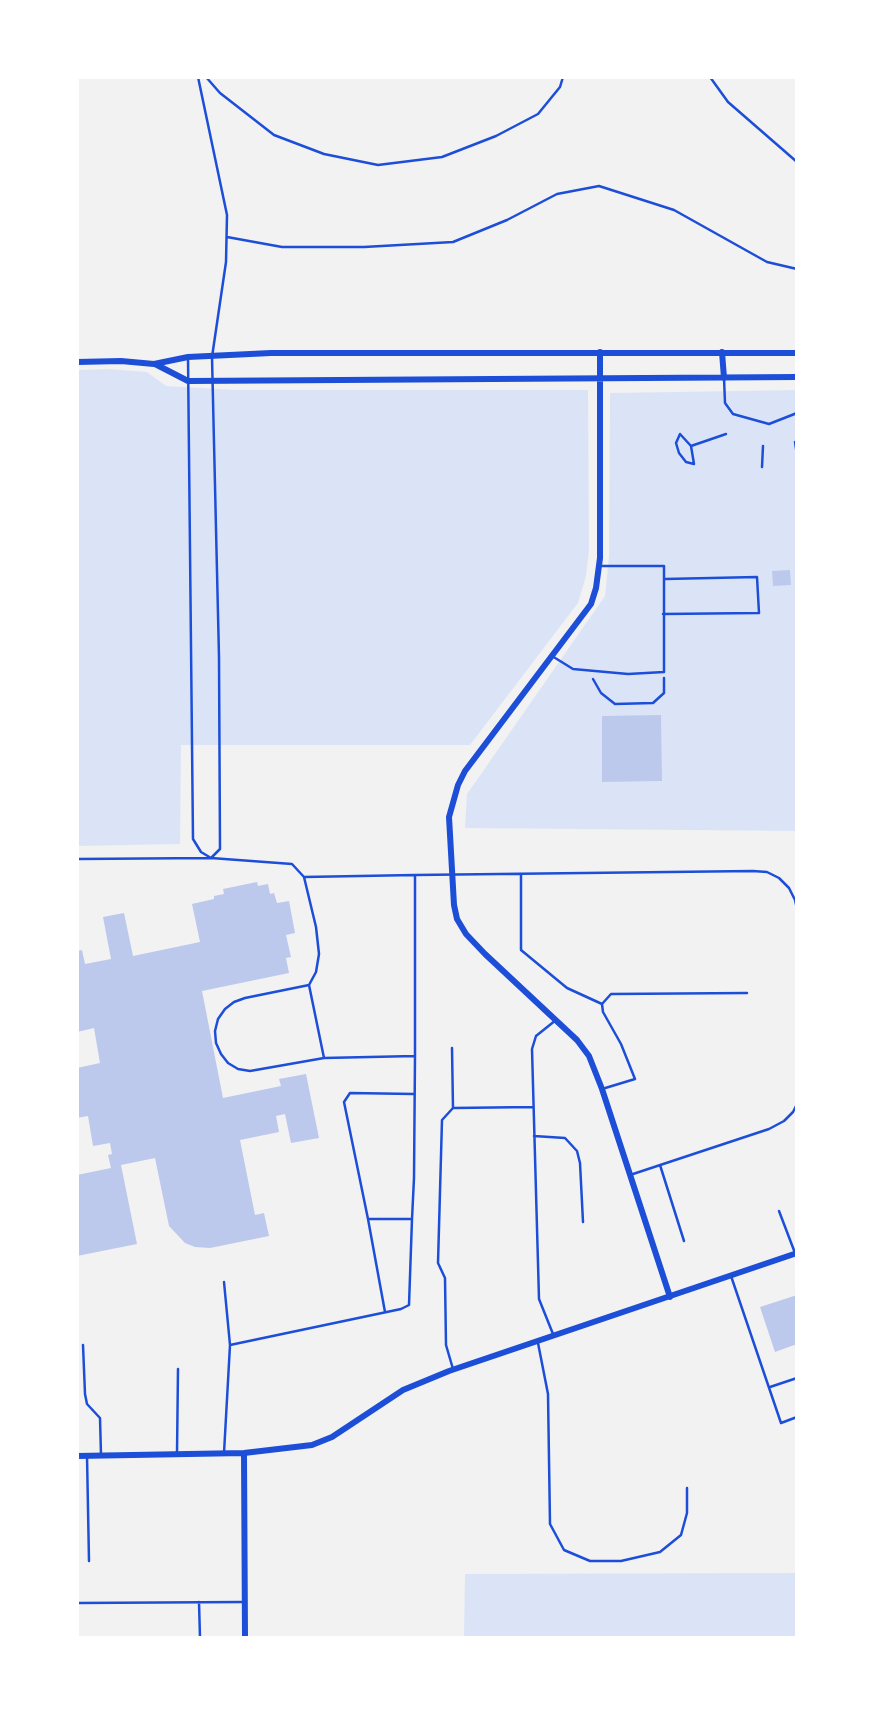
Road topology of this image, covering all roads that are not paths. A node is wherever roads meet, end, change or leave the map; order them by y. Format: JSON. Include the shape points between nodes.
{"nodes":[{"id":1,"x":198,"y":77,"type":"edge"},
{"id":2,"x":206,"y":77,"type":"edge"},
{"id":3,"x":563,"y":77,"type":"edge"},
{"id":4,"x":710,"y":77,"type":"edge"},
{"id":5,"x":797,"y":162,"type":"edge"},
{"id":6,"x":226,"y":237,"type":"junction"},
{"id":7,"x":797,"y":269,"type":"edge"},
{"id":8,"x":600,"y":352,"type":"junction"},
{"id":9,"x":722,"y":352,"type":"junction"},
{"id":10,"x":797,"y":353,"type":"edge"},
{"id":11,"x":188,"y":357,"type":"junction"},
{"id":12,"x":212,"y":357,"type":"junction"},
{"id":13,"x":77,"y":362,"type":"edge"},
{"id":14,"x":154,"y":364,"type":"junction"},
{"id":15,"x":797,"y":377,"type":"edge"},
{"id":16,"x":724,"y":378,"type":"junction"},
{"id":17,"x":600,"y":380,"type":"junction"},
{"id":18,"x":188,"y":381,"type":"junction"},
{"id":19,"x":212,"y":381,"type":"junction"},
{"id":20,"x":797,"y":413,"type":"edge"},
{"id":21,"x":599,"y":566,"type":"junction"},
{"id":22,"x":664,"y":579,"type":"junction"},
{"id":23,"x":663,"y":614,"type":"junction"},
{"id":24,"x":552,"y":656,"type":"junction"},
{"id":25,"x":211,"y":858,"type":"junction"},
{"id":26,"x":77,"y":859,"type":"edge"},
{"id":27,"x":521,"y":874,"type":"junction"},
{"id":28,"x":415,"y":875,"type":"junction"},
{"id":29,"x":452,"y":875,"type":"junction"},
{"id":30,"x":304,"y":877,"type":"junction"},
{"id":31,"x":797,"y":909,"type":"edge"},
{"id":32,"x":309,"y":985,"type":"junction"},
{"id":33,"x":747,"y":993,"type":"dead end"},
{"id":34,"x":602,"y":1004,"type":"junction"},
{"id":35,"x":556,"y":1020,"type":"junction"},
{"id":36,"x":452,"y":1048,"type":"dead end"},
{"id":37,"x":415,"y":1056,"type":"junction"},
{"id":38,"x":324,"y":1058,"type":"junction"},
{"id":39,"x":602,"y":1089,"type":"junction"},
{"id":40,"x":414,"y":1094,"type":"junction"},
{"id":41,"x":797,"y":1104,"type":"edge"},
{"id":42,"x":534,"y":1107,"type":"junction"},
{"id":43,"x":453,"y":1108,"type":"junction"},
{"id":44,"x":534,"y":1136,"type":"junction"},
{"id":45,"x":660,"y":1165,"type":"junction"},
{"id":46,"x":630,"y":1175,"type":"junction"},
{"id":47,"x":779,"y":1211,"type":"dead end"},
{"id":48,"x":368,"y":1219,"type":"junction"},
{"id":49,"x":412,"y":1219,"type":"junction"},
{"id":50,"x":583,"y":1222,"type":"dead end"},
{"id":51,"x":684,"y":1241,"type":"dead end"},
{"id":52,"x":796,"y":1254,"type":"edge"},
{"id":53,"x":732,"y":1276,"type":"junction"},
{"id":54,"x":224,"y":1282,"type":"dead end"},
{"id":55,"x":670,"y":1297,"type":"junction"},
{"id":56,"x":385,"y":1312,"type":"junction"},
{"id":57,"x":553,"y":1335,"type":"junction"},
{"id":58,"x":537,"y":1339,"type":"junction"},
{"id":59,"x":83,"y":1345,"type":"dead end"},
{"id":60,"x":230,"y":1345,"type":"junction"},
{"id":61,"x":178,"y":1369,"type":"dead end"},
{"id":62,"x":453,"y":1369,"type":"junction"},
{"id":63,"x":797,"y":1378,"type":"edge"},
{"id":64,"x":769,"y":1388,"type":"junction"},
{"id":65,"x":797,"y":1417,"type":"edge"},
{"id":66,"x":177,"y":1454,"type":"junction"},
{"id":67,"x":224,"y":1454,"type":"junction"},
{"id":68,"x":244,"y":1454,"type":"junction"},
{"id":69,"x":77,"y":1455,"type":"edge"},
{"id":70,"x":87,"y":1455,"type":"junction"},
{"id":71,"x":101,"y":1455,"type":"junction"},
{"id":72,"x":687,"y":1488,"type":"dead end"},
{"id":73,"x":89,"y":1560,"type":"dead end"},
{"id":74,"x":199,"y":1602,"type":"junction"},
{"id":75,"x":244,"y":1602,"type":"junction"},
{"id":76,"x":77,"y":1603,"type":"edge"},
{"id":77,"x":200,"y":1638,"type":"edge"},
{"id":78,"x":245,"y":1638,"type":"edge"}],
"edges":[{"from":1,"to":6,"type":"lane","via":[[227,215]]},
{"from":2,"to":3,"type":"lane","via":[[219,93],[274,135],[324,154],[378,165],[442,158],[496,136],[538,114]]},
{"from":4,"to":5,"type":"lane","via":[[728,102]]},
{"from":6,"to":7,"type":"lane","via":[[282,247],[453,242],[557,194],[599,186],[674,210],[767,262]]},
{"from":6,"to":12,"type":"lane"},
{"from":8,"to":9,"type":"street"},
{"from":8,"to":12,"type":"street"},
{"from":8,"to":17,"type":"street"},
{"from":9,"to":10,"type":"street"},
{"from":9,"to":16,"type":"street"},
{"from":11,"to":12,"type":"street"},
{"from":11,"to":14,"type":"street"},
{"from":11,"to":18,"type":"lane"},
{"from":12,"to":19,"type":"lane"},
{"from":13,"to":14,"type":"street"},
{"from":14,"to":18,"type":"street"},
{"from":15,"to":16,"type":"street"},
{"from":16,"to":17,"type":"street"},
{"from":16,"to":20,"type":"lane","via":[[725,403],[733,414],[769,424]]},
{"from":17,"to":19,"type":"street"},
{"from":17,"to":21,"type":"street"},
{"from":18,"to":19,"type":"street"},
{"from":18,"to":25,"type":"lane","via":[[193,838]]},
{"from":19,"to":25,"type":"lane","via":[[220,849]]},
{"from":21,"to":22,"type":"lane","via":[[664,566]]},
{"from":21,"to":24,"type":"street","via":[[592,604]]},
{"from":22,"to":23,"type":"lane"},
{"from":22,"to":23,"type":"lane","via":[[757,577],[759,613]]},
{"from":23,"to":24,"type":"lane","via":[[664,672],[573,669]]},
{"from":24,"to":29,"type":"street","via":[[458,785],[449,817]]},
{"from":25,"to":26,"type":"lane"},
{"from":25,"to":30,"type":"lane","via":[[292,864]]},
{"from":27,"to":29,"type":"lane"},
{"from":27,"to":31,"type":"lane","via":[[767,872],[789,888]]},
{"from":27,"to":34,"type":"lane","via":[[522,950],[567,988]]},
{"from":28,"to":29,"type":"lane"},
{"from":28,"to":30,"type":"lane"},
{"from":28,"to":37,"type":"lane"},
{"from":29,"to":35,"type":"street","via":[[457,919],[466,934]]},
{"from":30,"to":32,"type":"lane","via":[[319,954]]},
{"from":32,"to":38,"type":"lane"},
{"from":32,"to":38,"type":"lane","via":[[234,1002],[218,1019],[216,1043],[228,1063],[250,1072]]},
{"from":33,"to":34,"type":"lane","via":[[611,994]]},
{"from":34,"to":39,"type":"lane","via":[[635,1080]]},
{"from":35,"to":39,"type":"street","via":[[589,1056]]},
{"from":35,"to":42,"type":"lane","via":[[536,1036],[532,1049]]},
{"from":36,"to":43,"type":"lane"},
{"from":37,"to":38,"type":"lane"},
{"from":37,"to":40,"type":"lane"},
{"from":39,"to":46,"type":"street"},
{"from":40,"to":48,"type":"lane","via":[[350,1093],[344,1102]]},
{"from":40,"to":49,"type":"lane"},
{"from":41,"to":45,"type":"lane","via":[[784,1121],[769,1129]]},
{"from":42,"to":43,"type":"lane"},
{"from":42,"to":44,"type":"lane"},
{"from":43,"to":62,"type":"lane","via":[[442,1120],[438,1263],[445,1278],[446,1345]]},
{"from":44,"to":50,"type":"lane","via":[[565,1138],[577,1151]]},
{"from":44,"to":57,"type":"lane","via":[[539,1299]]},
{"from":45,"to":46,"type":"lane"},
{"from":45,"to":51,"type":"lane"},
{"from":46,"to":55,"type":"street"},
{"from":47,"to":52,"type":"lane"},
{"from":48,"to":49,"type":"lane"},
{"from":48,"to":56,"type":"lane"},
{"from":49,"to":56,"type":"lane","via":[[408,1305]]},
{"from":52,"to":53,"type":"street"},
{"from":53,"to":55,"type":"street"},
{"from":53,"to":64,"type":"lane"},
{"from":54,"to":60,"type":"lane"},
{"from":55,"to":57,"type":"street"},
{"from":56,"to":60,"type":"lane"},
{"from":57,"to":58,"type":"street"},
{"from":58,"to":62,"type":"street"},
{"from":58,"to":72,"type":"lane","via":[[548,1394],[550,1524],[565,1550],[590,1561],[621,1561],[660,1552],[681,1535]]},
{"from":59,"to":71,"type":"lane","via":[[85,1394],[100,1418]]},
{"from":60,"to":67,"type":"lane"},
{"from":61,"to":66,"type":"lane"},
{"from":62,"to":68,"type":"street","via":[[403,1390],[332,1437],[312,1445]]},
{"from":63,"to":64,"type":"lane"},
{"from":64,"to":65,"type":"lane","via":[[781,1423]]},
{"from":66,"to":67,"type":"street"},
{"from":66,"to":71,"type":"street"},
{"from":67,"to":68,"type":"street"},
{"from":68,"to":75,"type":"street"},
{"from":69,"to":70,"type":"street"},
{"from":70,"to":71,"type":"street"},
{"from":70,"to":73,"type":"lane"},
{"from":74,"to":75,"type":"lane"},
{"from":74,"to":76,"type":"lane"},
{"from":74,"to":77,"type":"lane"},
{"from":75,"to":78,"type":"street"}]}
